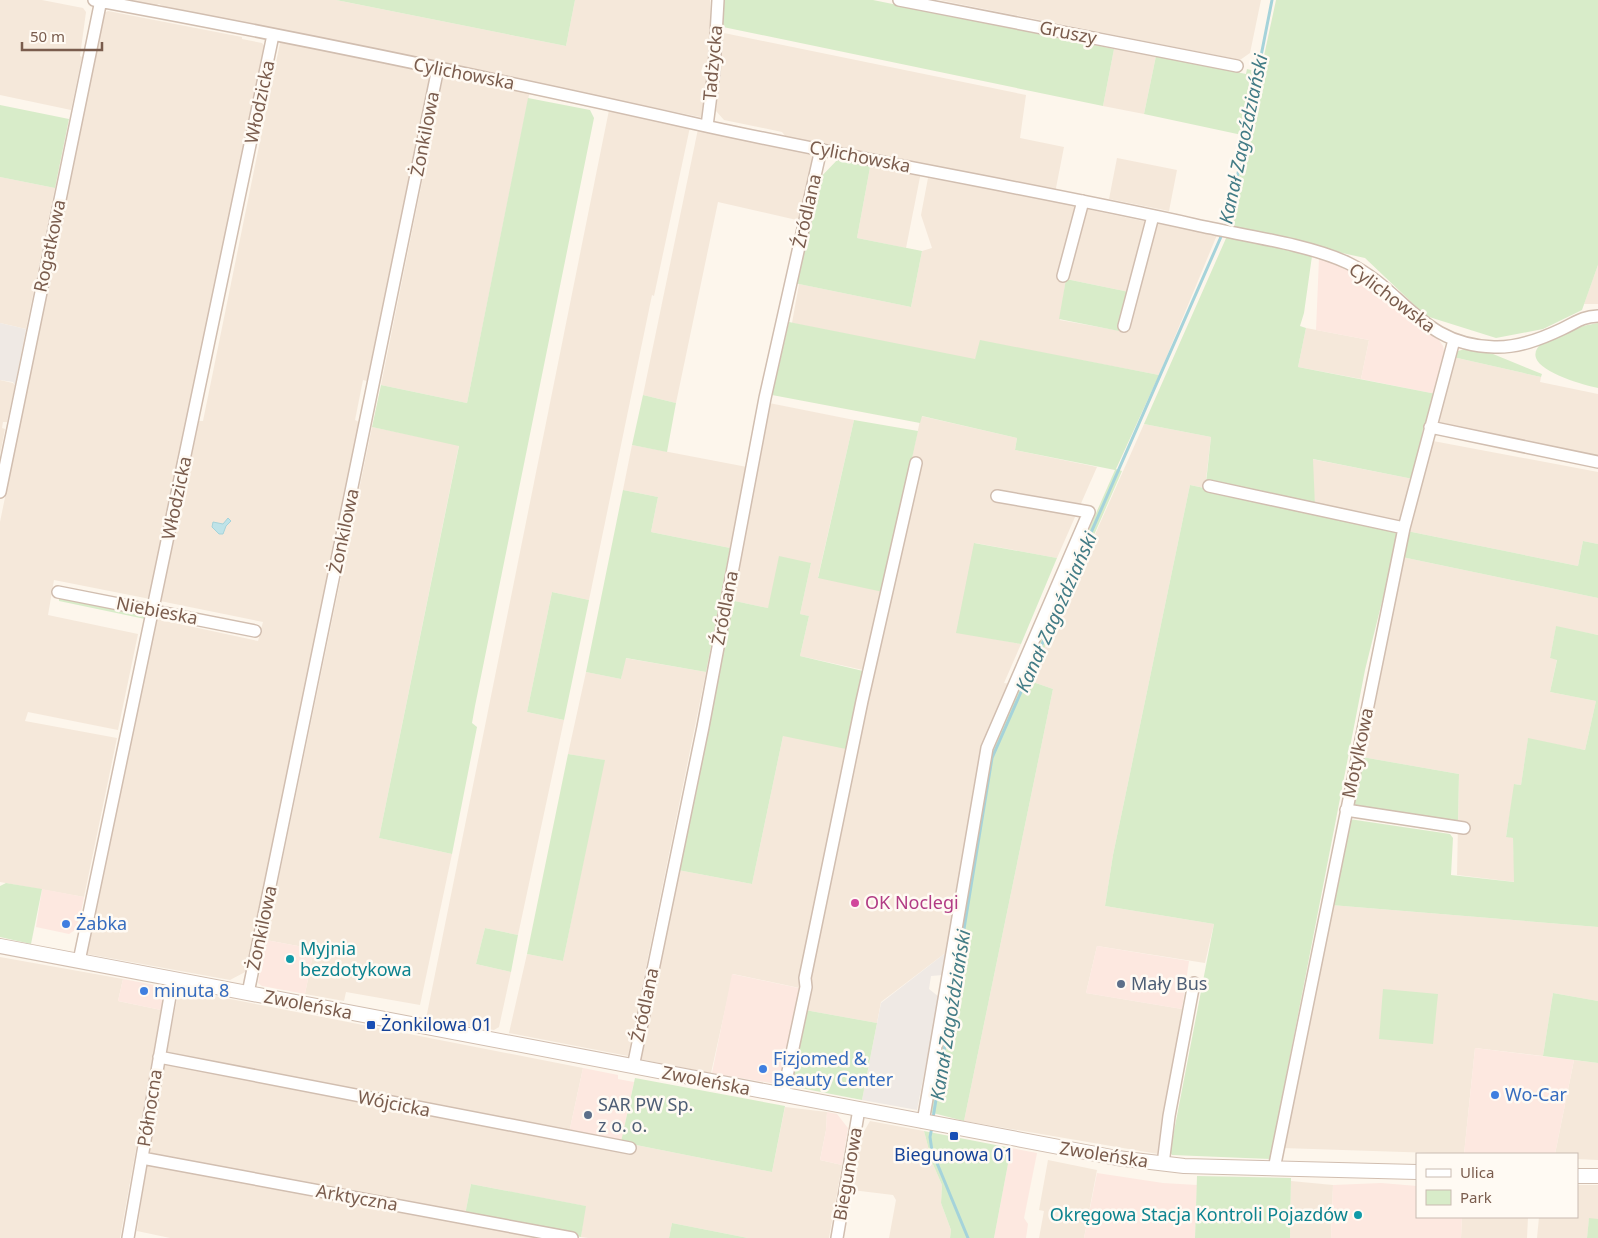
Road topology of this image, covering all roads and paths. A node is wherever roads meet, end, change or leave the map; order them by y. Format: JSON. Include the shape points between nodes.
{"nodes":[{"id":1,"x":98,"y":0,"type":"edge"},
{"id":2,"x":718,"y":0,"type":"edge"},
{"id":3,"x":899,"y":0,"type":"edge"},
{"id":4,"x":274,"y":36,"type":"junction"},
{"id":5,"x":1237,"y":66,"type":"dead end"},
{"id":6,"x":438,"y":68,"type":"junction"},
{"id":7,"x":707,"y":126,"type":"junction"},
{"id":8,"x":821,"y":150,"type":"junction"},
{"id":9,"x":1083,"y":201,"type":"junction"},
{"id":10,"x":1154,"y":216,"type":"junction"},
{"id":11,"x":1063,"y":276,"type":"dead end"},
{"id":12,"x":1598,"y":316,"type":"edge"},
{"id":13,"x":1124,"y":326,"type":"dead end"},
{"id":14,"x":1454,"y":340,"type":"junction"},
{"id":15,"x":1430,"y":426,"type":"junction"},
{"id":16,"x":1598,"y":462,"type":"edge"},
{"id":17,"x":916,"y":463,"type":"dead end"},
{"id":18,"x":1209,"y":486,"type":"dead end"},
{"id":19,"x":0,"y":492,"type":"edge"},
{"id":20,"x":997,"y":496,"type":"dead end"},
{"id":21,"x":1404,"y":528,"type":"junction"},
{"id":22,"x":58,"y":592,"type":"dead end"},
{"id":23,"x":153,"y":611,"type":"junction"},
{"id":24,"x":255,"y":631,"type":"dead end"},
{"id":25,"x":1346,"y":810,"type":"junction"},
{"id":26,"x":1464,"y":828,"type":"dead end"},
{"id":27,"x":0,"y":946,"type":"edge"},
{"id":28,"x":80,"y":961,"type":"junction"},
{"id":29,"x":174,"y":979,"type":"junction"},
{"id":30,"x":1194,"y":983,"type":"dead end"},
{"id":31,"x":248,"y":993,"type":"junction"},
{"id":32,"x":159,"y":1057,"type":"junction"},
{"id":33,"x":633,"y":1067,"type":"junction"},
{"id":34,"x":783,"y":1095,"type":"junction"},
{"id":35,"x":859,"y":1109,"type":"junction"},
{"id":36,"x":930,"y":1123,"type":"junction"},
{"id":37,"x":630,"y":1148,"type":"dead end"},
{"id":38,"x":142,"y":1158,"type":"junction"},
{"id":39,"x":1163,"y":1164,"type":"junction"},
{"id":40,"x":1274,"y":1169,"type":"junction"},
{"id":41,"x":1416,"y":1172,"type":"edge"},
{"id":42,"x":1578,"y":1176,"type":"edge"},
{"id":43,"x":1598,"y":1176,"type":"edge"},
{"id":44,"x":130,"y":1238,"type":"edge"},
{"id":45,"x":572,"y":1238,"type":"edge"},
{"id":46,"x":837,"y":1238,"type":"edge"}],
"edges":[{"from":1,"to":4,"type":"street","name":"Cylichowska"},
{"from":1,"to":19,"type":"street","name":"Rogatkowa"},
{"from":2,"to":7,"type":"street","name":"Tadżycka"},
{"from":3,"to":5,"type":"street","name":"Gruszy"},
{"from":4,"to":6,"type":"street","name":"Cylichowska"},
{"from":4,"to":23,"type":"street","name":"Włodzicka"},
{"from":6,"to":7,"type":"street","name":"Cylichowska"},
{"from":6,"to":31,"type":"street","name":"Żonkilowa"},
{"from":7,"to":8,"type":"street","name":"Cylichowska"},
{"from":8,"to":9,"type":"street","name":"Cylichowska"},
{"from":8,"to":33,"type":"street","name":"Źródlana","via":[[765,398],[703,727]]},
{"from":9,"to":10,"type":"street","name":"Cylichowska"},
{"from":9,"to":11,"type":"street"},
{"from":10,"to":13,"type":"street"},
{"from":10,"to":14,"type":"street","name":"Cylichowska","via":[[1301,249],[1351,265],[1373,279],[1426,324]]},
{"from":12,"to":14,"type":"street","name":"Cylichowska","via":[[1583,317],[1535,341],[1506,346]]},
{"from":14,"to":15,"type":"street","name":"Motylkowa"},
{"from":15,"to":16,"type":"street"},
{"from":15,"to":21,"type":"street","name":"Motylkowa"},
{"from":17,"to":34,"type":"street","via":[[860,711]]},
{"from":18,"to":21,"type":"street"},
{"from":20,"to":36,"type":"street","via":[[1089,512],[987,748]]},
{"from":21,"to":25,"type":"street","name":"Motylkowa"},
{"from":22,"to":23,"type":"street","name":"Niebieska"},
{"from":23,"to":24,"type":"street","name":"Niebieska"},
{"from":23,"to":28,"type":"street","name":"Włodzicka"},
{"from":25,"to":26,"type":"street"},
{"from":25,"to":40,"type":"street","name":"Motylkowa"},
{"from":27,"to":28,"type":"street","name":"Zwoleńska"},
{"from":28,"to":29,"type":"street","name":"Zwoleńska"},
{"from":29,"to":31,"type":"street","name":"Zwoleńska"},
{"from":29,"to":32,"type":"street","name":"Północna"},
{"from":30,"to":39,"type":"street"},
{"from":31,"to":33,"type":"street","name":"Zwoleńska"},
{"from":32,"to":37,"type":"street","name":"Wójcicka"},
{"from":32,"to":38,"type":"street","name":"Północna"},
{"from":33,"to":34,"type":"street","name":"Zwoleńska"},
{"from":34,"to":35,"type":"street","name":"Zwoleńska"},
{"from":35,"to":36,"type":"street","name":"Zwoleńska"},
{"from":35,"to":46,"type":"street","name":"Biegunowa"},
{"from":36,"to":39,"type":"street","name":"Zwoleńska"},
{"from":38,"to":44,"type":"street","name":"Północna"},
{"from":38,"to":45,"type":"street","name":"Arktyczna"},
{"from":39,"to":40,"type":"street","name":"Zwoleńska"},
{"from":40,"to":41,"type":"street","name":"Zwoleńska"},
{"from":42,"to":43,"type":"street"}]}
